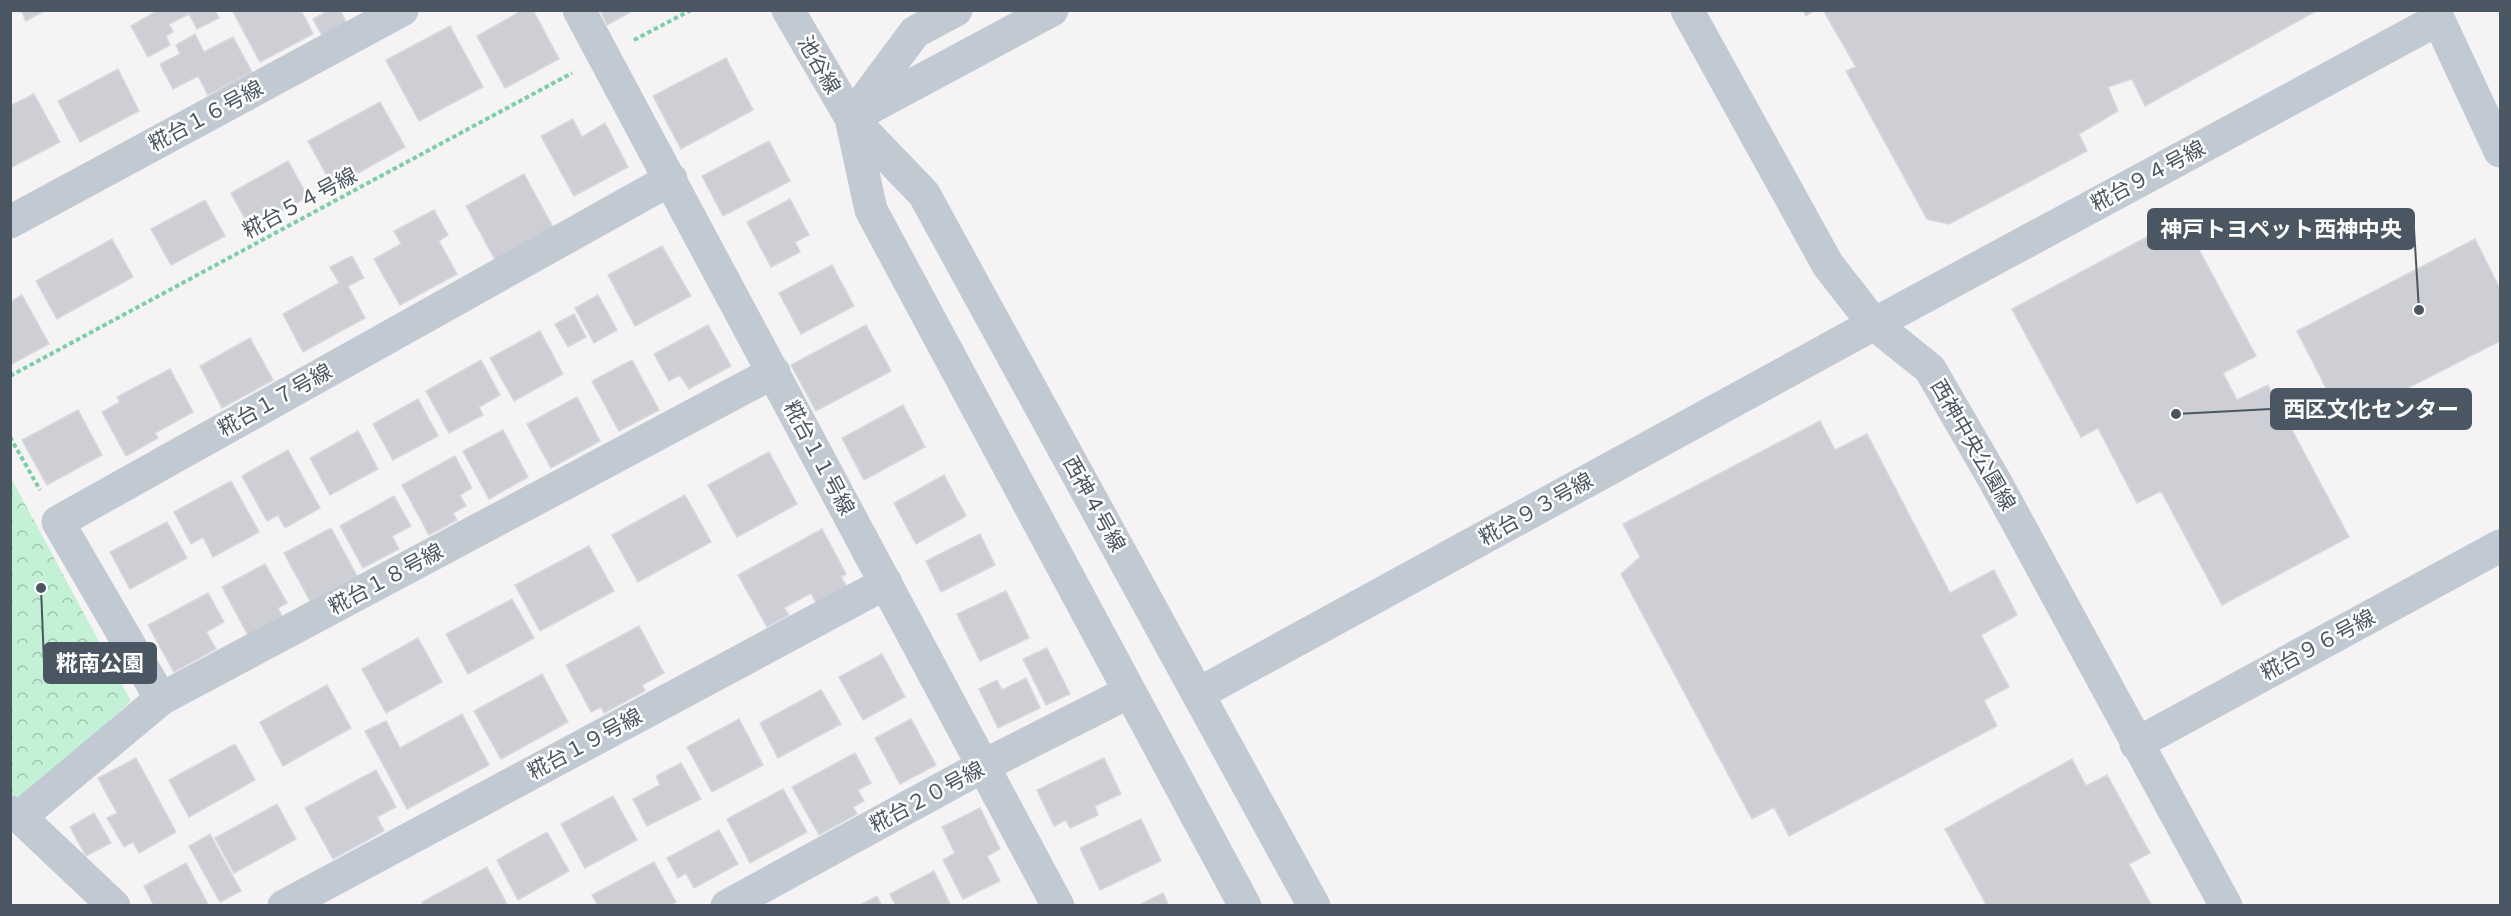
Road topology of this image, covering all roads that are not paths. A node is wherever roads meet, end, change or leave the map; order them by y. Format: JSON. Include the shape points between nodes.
{"nodes":[{"id":1,"x":402,"y":10,"type":"edge"},
{"id":2,"x":579,"y":10,"type":"edge"},
{"id":3,"x":788,"y":10,"type":"edge"},
{"id":4,"x":956,"y":10,"type":"edge"},
{"id":5,"x":1052,"y":10,"type":"edge"},
{"id":6,"x":1687,"y":10,"type":"edge"},
{"id":7,"x":2428,"y":19,"type":"edge"},
{"id":8,"x":851,"y":118,"type":"junction"},
{"id":9,"x":2500,"y":152,"type":"edge"},
{"id":10,"x":670,"y":179,"type":"junction"},
{"id":11,"x":10,"y":222,"type":"edge"},
{"id":12,"x":1874,"y":324,"type":"junction"},
{"id":13,"x":774,"y":372,"type":"junction"},
{"id":14,"x":2500,"y":546,"type":"edge"},
{"id":15,"x":886,"y":583,"type":"junction"},
{"id":16,"x":1129,"y":692,"type":"junction"},
{"id":17,"x":1198,"y":694,"type":"junction"},
{"id":18,"x":161,"y":699,"type":"junction"},
{"id":19,"x":2136,"y":744,"type":"junction"},
{"id":20,"x":983,"y":766,"type":"junction"},
{"id":21,"x":15,"y":814,"type":"edge"},
{"id":22,"x":114,"y":906,"type":"edge"},
{"id":23,"x":284,"y":906,"type":"edge"},
{"id":24,"x":727,"y":906,"type":"edge"},
{"id":25,"x":1058,"y":906,"type":"edge"},
{"id":26,"x":1245,"y":906,"type":"edge"},
{"id":27,"x":1314,"y":906,"type":"edge"},
{"id":28,"x":2226,"y":906,"type":"edge"}],
"edges":[{"from":1,"to":11,"type":"street","name":"糀台１６号線"},
{"from":2,"to":10,"type":"street","name":"糀台１１号線"},
{"from":3,"to":8,"type":"street","name":"池谷線"},
{"from":4,"to":8,"type":"street","via":[[915,32]]},
{"from":5,"to":8,"type":"street"},
{"from":6,"to":12,"type":"street","name":"西神中央公園線","via":[[1828,265]]},
{"from":7,"to":9,"type":"street"},
{"from":7,"to":12,"type":"street","name":"糀台９４号線"},
{"from":8,"to":16,"type":"street","via":[[871,210]]},
{"from":8,"to":17,"type":"street","name":"西神４号線","via":[[924,194]]},
{"from":10,"to":13,"type":"street","name":"糀台１１号線"},
{"from":10,"to":18,"type":"street","name":"糀台１７号線","via":[[58,522]]},
{"from":12,"to":17,"type":"street","name":"糀台９３号線"},
{"from":12,"to":19,"type":"street","name":"西神中央公園線","via":[[1930,369],[1995,481]]},
{"from":13,"to":15,"type":"street","name":"糀台１１号線"},
{"from":13,"to":18,"type":"street","name":"糀台１８号線"},
{"from":14,"to":19,"type":"street","name":"糀台９６号線"},
{"from":15,"to":20,"type":"street","name":"糀台１１号線"},
{"from":15,"to":23,"type":"street","name":"糀台１９号線"},
{"from":16,"to":20,"type":"street","name":"糀台２０号線"},
{"from":16,"to":26,"type":"street"},
{"from":17,"to":27,"type":"street","name":"西神４号線"},
{"from":18,"to":21,"type":"street","name":"糀台１８号線"},
{"from":19,"to":28,"type":"street","name":"西神中央公園線"},
{"from":20,"to":24,"type":"street","name":"糀台２０号線"},
{"from":20,"to":25,"type":"street","name":"糀台１１号線"},
{"from":21,"to":22,"type":"street"}]}
